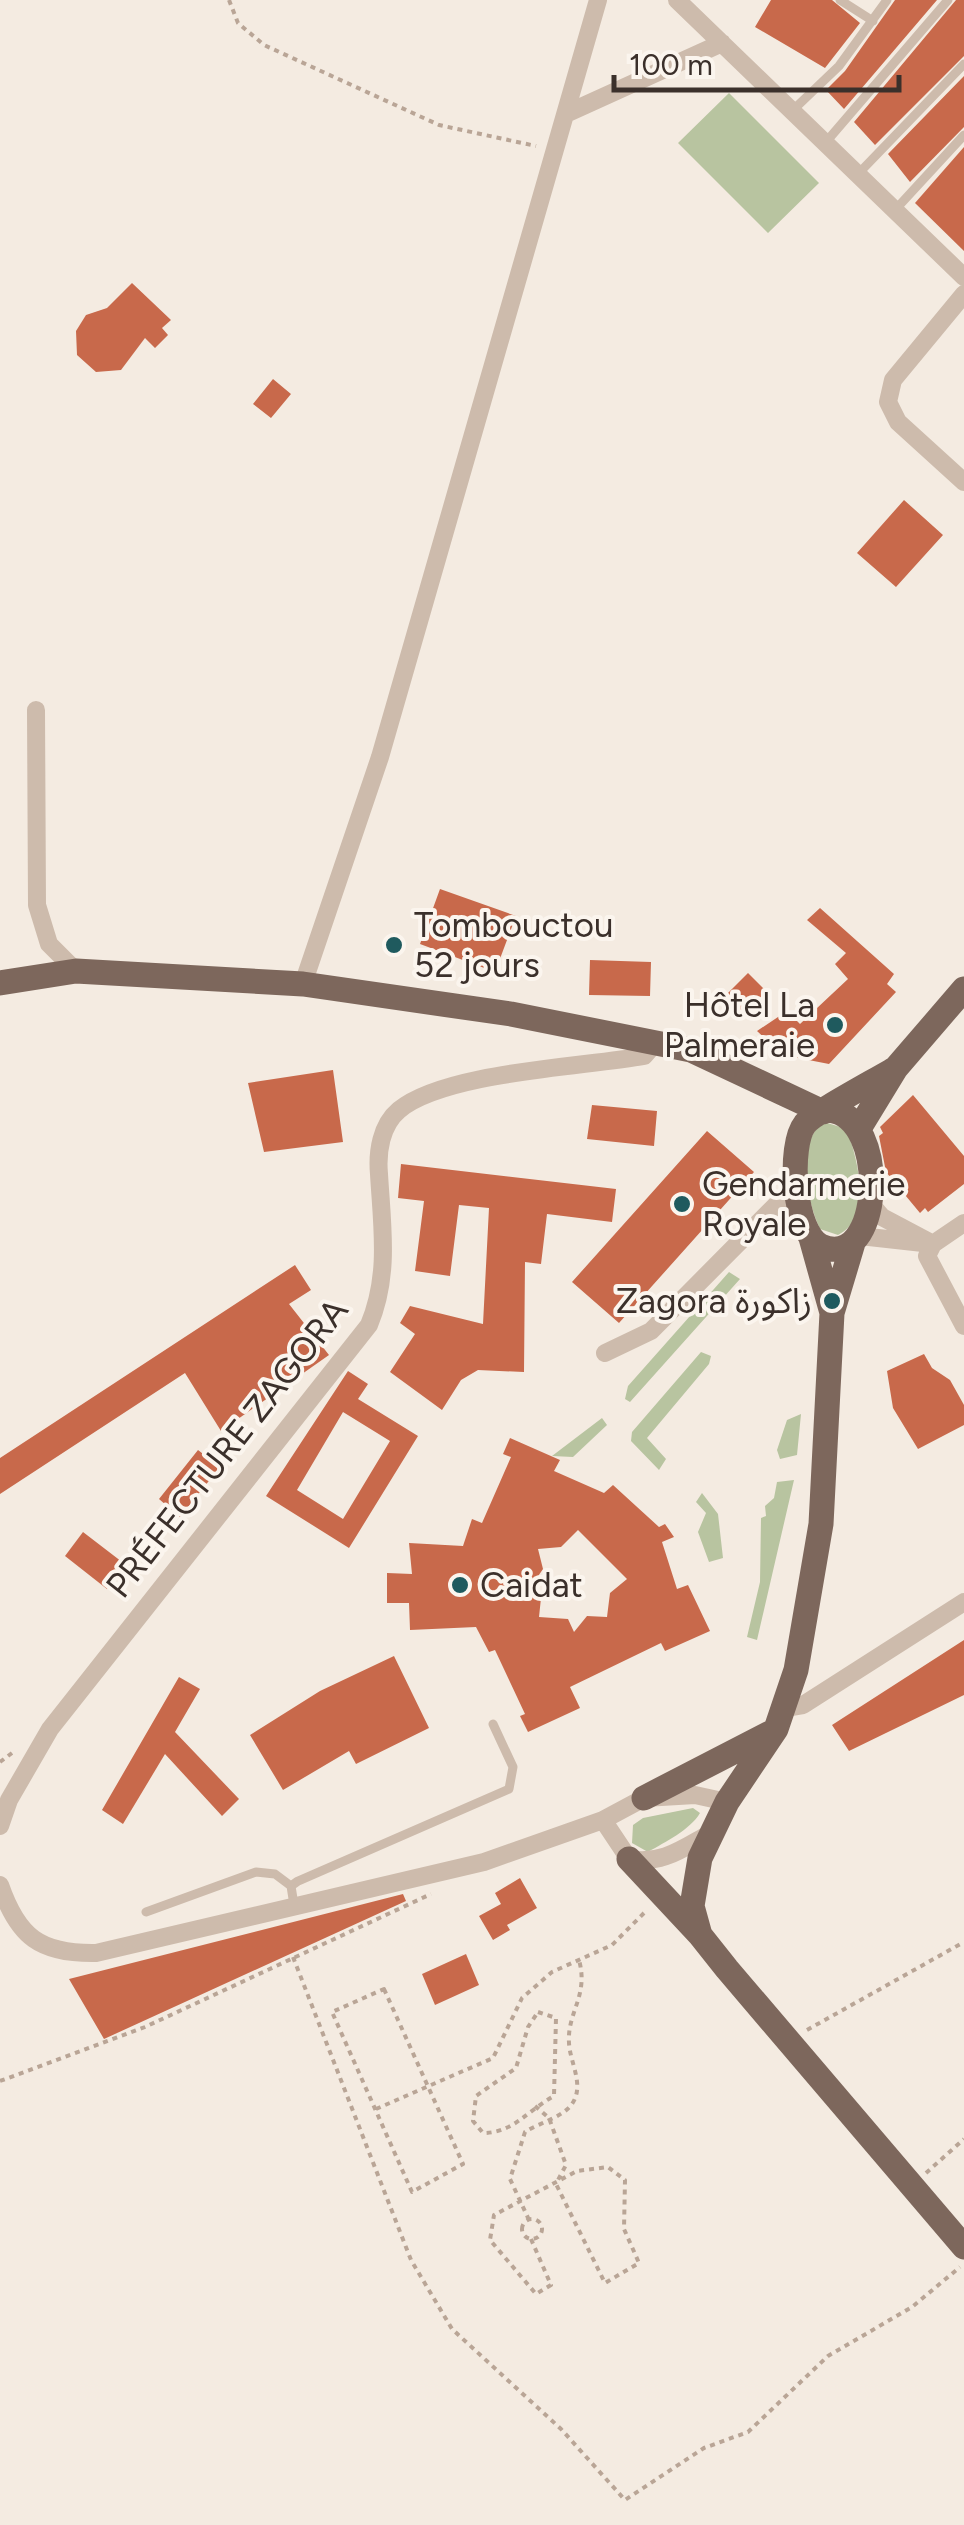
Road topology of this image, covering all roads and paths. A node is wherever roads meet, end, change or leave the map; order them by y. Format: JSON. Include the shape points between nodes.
{"nodes":[{"id":1,"x":230,"y":0,"type":"edge"},
{"id":2,"x":598,"y":0,"type":"edge"},
{"id":3,"x":678,"y":0,"type":"edge"},
{"id":4,"x":840,"y":0,"type":"edge"},
{"id":5,"x":887,"y":0,"type":"edge"},
{"id":6,"x":948,"y":0,"type":"edge"},
{"id":7,"x":873,"y":22,"type":"junction"},
{"id":8,"x":722,"y":43,"type":"junction"},
{"id":9,"x":964,"y":64,"type":"edge"},
{"id":10,"x":792,"y":111,"type":"junction"},
{"id":11,"x":570,"y":112,"type":"junction"},
{"id":12,"x":964,"y":135,"type":"edge"},
{"id":13,"x":825,"y":143,"type":"junction"},
{"id":14,"x":558,"y":151,"type":"junction"},
{"id":15,"x":858,"y":174,"type":"junction"},
{"id":16,"x":895,"y":210,"type":"junction"},
{"id":17,"x":964,"y":276,"type":"edge"},
{"id":18,"x":964,"y":294,"type":"edge"},
{"id":19,"x":964,"y":482,"type":"edge"},
{"id":20,"x":36,"y":710,"type":"dead end"},
{"id":21,"x":76,"y":971,"type":"junction"},
{"id":22,"x":0,"y":983,"type":"edge"},
{"id":23,"x":303,"y":984,"type":"junction"},
{"id":24,"x":964,"y":988,"type":"edge"},
{"id":25,"x":657,"y":1041,"type":"junction"},
{"id":26,"x":727,"y":1064,"type":"junction"},
{"id":27,"x":896,"y":1068,"type":"junction"},
{"id":28,"x":826,"y":1111,"type":"junction"},
{"id":29,"x":860,"y":1126,"type":"junction"},
{"id":30,"x":800,"y":1131,"type":"junction"},
{"id":31,"x":797,"y":1198,"type":"junction"},
{"id":32,"x":869,"y":1202,"type":"junction"},
{"id":33,"x":964,"y":1223,"type":"edge"},
{"id":34,"x":810,"y":1238,"type":"junction"},
{"id":35,"x":856,"y":1240,"type":"junction"},
{"id":36,"x":933,"y":1244,"type":"junction"},
{"id":37,"x":832,"y":1313,"type":"junction"},
{"id":38,"x":964,"y":1326,"type":"edge"},
{"id":39,"x":605,"y":1354,"type":"dead end"},
{"id":40,"x":964,"y":1602,"type":"edge"},
{"id":41,"x":781,"y":1719,"type":"junction"},
{"id":42,"x":492,"y":1724,"type":"dead end"},
{"id":43,"x":644,"y":1798,"type":"junction"},
{"id":44,"x":727,"y":1802,"type":"junction"},
{"id":45,"x":602,"y":1820,"type":"junction"},
{"id":46,"x":0,"y":1826,"type":"edge"},
{"id":47,"x":709,"y":1834,"type":"junction"},
{"id":48,"x":629,"y":1859,"type":"junction"},
{"id":49,"x":0,"y":1885,"type":"edge"},
{"id":50,"x":291,"y":1886,"type":"junction"},
{"id":51,"x":444,"y":1889,"type":"dead end"},
{"id":52,"x":661,"y":1896,"type":"junction"},
{"id":53,"x":294,"y":1905,"type":"junction"},
{"id":54,"x":146,"y":1912,"type":"dead end"},
{"id":55,"x":700,"y":1935,"type":"junction"},
{"id":56,"x":964,"y":1942,"type":"edge"},
{"id":57,"x":293,"y":1957,"type":"junction"},
{"id":58,"x":580,"y":1960,"type":"junction"},
{"id":59,"x":787,"y":2041,"type":"junction"},
{"id":60,"x":0,"y":2080,"type":"edge"},
{"id":61,"x":427,"y":2087,"type":"junction"},
{"id":62,"x":535,"y":2106,"type":"junction"},
{"id":63,"x":376,"y":2109,"type":"junction"},
{"id":64,"x":549,"y":2118,"type":"junction"},
{"id":65,"x":964,"y":2139,"type":"edge"},
{"id":66,"x":556,"y":2184,"type":"junction"},
{"id":67,"x":911,"y":2186,"type":"junction"},
{"id":68,"x":520,"y":2200,"type":"junction"},
{"id":69,"x":529,"y":2220,"type":"junction"},
{"id":70,"x":531,"y":2238,"type":"junction"},
{"id":71,"x":964,"y":2247,"type":"edge"},
{"id":72,"x":964,"y":2264,"type":"edge"}],
"edges":[{"from":1,"to":14,"type":"path","via":[[238,23],[264,45],[439,125]]},
{"from":2,"to":11,"type":"street"},
{"from":3,"to":8,"type":"street"},
{"from":4,"to":7,"type":"lane"},
{"from":5,"to":7,"type":"lane"},
{"from":6,"to":13,"type":"lane"},
{"from":7,"to":10,"type":"lane"},
{"from":8,"to":10,"type":"street"},
{"from":8,"to":11,"type":"street"},
{"from":9,"to":15,"type":"lane"},
{"from":10,"to":13,"type":"street"},
{"from":11,"to":14,"type":"street"},
{"from":12,"to":16,"type":"lane"},
{"from":13,"to":15,"type":"street"},
{"from":14,"to":23,"type":"street","via":[[380,757]]},
{"from":15,"to":16,"type":"street"},
{"from":16,"to":17,"type":"street"},
{"from":18,"to":19,"type":"street","via":[[893,380],[888,402],[898,422]]},
{"from":20,"to":21,"type":"street","via":[[37,905],[50,944]]},
{"from":21,"to":22,"type":"main road"},
{"from":21,"to":23,"type":"main road"},
{"from":23,"to":25,"type":"main road"},
{"from":24,"to":27,"type":"main road"},
{"from":25,"to":26,"type":"main road"},
{"from":25,"to":46,"type":"street","name":"PRÉFECTURE ZAGORA","via":[[644,1056],[434,1094],[392,1118],[378,1167],[383,1278],[369,1325],[50,1729]]},
{"from":26,"to":28,"type":"main road"},
{"from":26,"to":30,"type":"main road"},
{"from":27,"to":28,"type":"main road"},
{"from":27,"to":29,"type":"main road"},
{"from":28,"to":29,"type":"main road","via":[[850,1116]]},
{"from":28,"to":30,"type":"main road"},
{"from":29,"to":32,"type":"main road"},
{"from":30,"to":31,"type":"main road"},
{"from":31,"to":34,"type":"main road"},
{"from":31,"to":39,"type":"street","via":[[779,1202],[651,1331]]},
{"from":32,"to":35,"type":"main road"},
{"from":32,"to":36,"type":"street"},
{"from":33,"to":36,"type":"street"},
{"from":34,"to":35,"type":"main road","via":[[833,1249]]},
{"from":34,"to":37,"type":"main road"},
{"from":35,"to":36,"type":"street"},
{"from":35,"to":37,"type":"main road"},
{"from":36,"to":38,"type":"street","via":[[929,1266]]},
{"from":37,"to":41,"type":"main road","via":[[821,1524],[802,1642]]},
{"from":40,"to":41,"type":"street"},
{"from":41,"to":43,"type":"main road"},
{"from":41,"to":44,"type":"main road"},
{"from":42,"to":50,"type":"lane","via":[[513,1768],[509,1789]]},
{"from":43,"to":44,"type":"street","via":[[694,1795]]},
{"from":43,"to":45,"type":"street"},
{"from":44,"to":47,"type":"main road"},
{"from":45,"to":48,"type":"street"},
{"from":45,"to":53,"type":"street","via":[[484,1862]]},
{"from":47,"to":48,"type":"street","via":[[658,1861]]},
{"from":47,"to":55,"type":"main road","via":[[692,1906]]},
{"from":48,"to":52,"type":"main road"},
{"from":49,"to":53,"type":"street","via":[[20,1930],[44,1945],[80,1954],[120,1950]]},
{"from":50,"to":53,"type":"lane"},
{"from":50,"to":54,"type":"lane","via":[[275,1874],[256,1872]]},
{"from":51,"to":57,"type":"path"},
{"from":52,"to":55,"type":"main road"},
{"from":52,"to":58,"type":"path","via":[[612,1945]]},
{"from":55,"to":59,"type":"main road"},
{"from":56,"to":59,"type":"path"},
{"from":57,"to":60,"type":"path","via":[[145,2027]]},
{"from":57,"to":72,"type":"path","via":[[412,2260],[452,2329],[560,2429],[624,2500],[704,2448],[748,2432],[828,2356],[912,2307]]},
{"from":58,"to":61,"type":"path","via":[[552,1972],[522,1998],[493,2058]]},
{"from":58,"to":64,"type":"path","via":[[582,1996],[568,2041],[577,2088],[570,2107]]},
{"from":59,"to":67,"type":"main road"},
{"from":61,"to":63,"type":"path"},
{"from":61,"to":63,"type":"path","via":[[463,2164],[412,2192]]},
{"from":61,"to":63,"type":"path","via":[[384,1989],[332,2012]]},
{"from":62,"to":62,"type":"path","via":[[554,2096],[558,2080],[556,2018],[550,2012],[538,2012],[528,2027],[516,2068],[476,2096],[472,2121],[483,2133],[502,2133]]},
{"from":62,"to":64,"type":"path"},
{"from":64,"to":66,"type":"path","via":[[566,2165]]},
{"from":64,"to":68,"type":"path","via":[[518,2143],[510,2179]]},
{"from":65,"to":67,"type":"path"},
{"from":66,"to":66,"type":"path","via":[[605,2283],[639,2263],[624,2229],[624,2180],[595,2166]]},
{"from":66,"to":68,"type":"path"},
{"from":67,"to":71,"type":"main road"},
{"from":68,"to":69,"type":"path"},
{"from":68,"to":70,"type":"path","via":[[494,2215],[490,2240],[536,2294],[551,2285]]},
{"from":69,"to":70,"type":"path","via":[[522,2228]]},
{"from":69,"to":70,"type":"path","via":[[541,2228]]}]}
